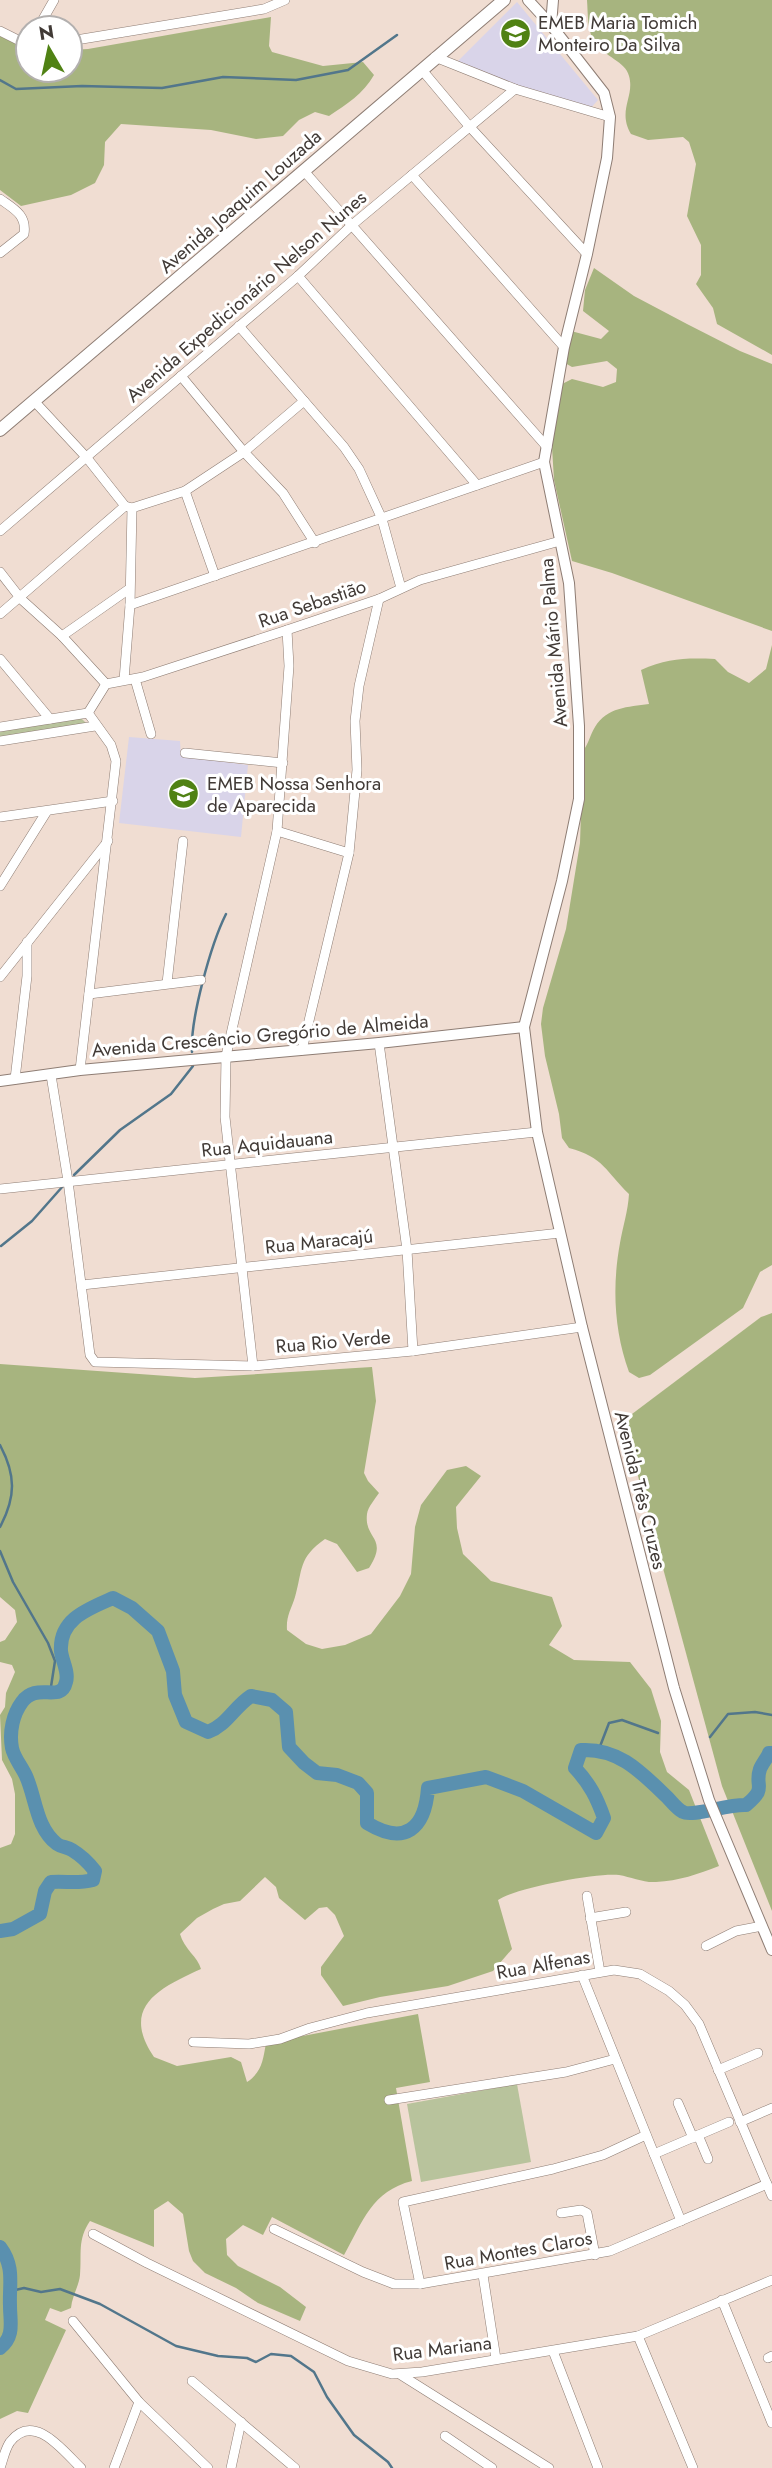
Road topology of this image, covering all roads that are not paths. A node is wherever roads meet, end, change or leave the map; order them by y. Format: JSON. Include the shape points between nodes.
{"nodes":[{"id":1,"x":285,"y":0,"type":"edge"},
{"id":2,"x":504,"y":0,"type":"edge"},
{"id":3,"x":528,"y":0,"type":"edge"},
{"id":4,"x":553,"y":0,"type":"edge"},
{"id":5,"x":551,"y":25,"type":"junction"},
{"id":6,"x":84,"y":39,"type":"edge"},
{"id":7,"x":435,"y":57,"type":"junction"},
{"id":8,"x":422,"y":70,"type":"junction"},
{"id":9,"x":515,"y":89,"type":"junction"},
{"id":10,"x":610,"y":117,"type":"junction"},
{"id":11,"x":469,"y":126,"type":"junction"},
{"id":12,"x":304,"y":171,"type":"junction"},
{"id":13,"x":412,"y":175,"type":"junction"},
{"id":14,"x":0,"y":199,"type":"edge"},
{"id":15,"x":352,"y":225,"type":"junction"},
{"id":16,"x":0,"y":253,"type":"edge"},
{"id":17,"x":587,"y":254,"type":"junction"},
{"id":18,"x":298,"y":276,"type":"junction"},
{"id":19,"x":239,"y":326,"type":"junction"},
{"id":20,"x":564,"y":346,"type":"junction"},
{"id":21,"x":181,"y":376,"type":"junction"},
{"id":22,"x":35,"y":401,"type":"junction"},
{"id":23,"x":304,"y":401,"type":"junction"},
{"id":24,"x":0,"y":429,"type":"edge"},
{"id":25,"x":547,"y":447,"type":"junction"},
{"id":26,"x":244,"y":452,"type":"junction"},
{"id":27,"x":87,"y":458,"type":"junction"},
{"id":28,"x":544,"y":462,"type":"junction"},
{"id":29,"x":477,"y":485,"type":"junction"},
{"id":30,"x":185,"y":491,"type":"junction"},
{"id":31,"x":128,"y":507,"type":"junction"},
{"id":32,"x":382,"y":519,"type":"junction"},
{"id":33,"x":0,"y":531,"type":"edge"},
{"id":34,"x":560,"y":541,"type":"junction"},
{"id":35,"x":315,"y":543,"type":"junction"},
{"id":36,"x":0,"y":572,"type":"edge"},
{"id":37,"x":215,"y":576,"type":"junction"},
{"id":38,"x":401,"y":588,"type":"junction"},
{"id":39,"x":130,"y":589,"type":"junction"},
{"id":40,"x":380,"y":598,"type":"junction"},
{"id":41,"x":21,"y":599,"type":"junction"},
{"id":42,"x":130,"y":605,"type":"junction"},
{"id":43,"x":0,"y":614,"type":"edge"},
{"id":44,"x":286,"y":630,"type":"junction"},
{"id":45,"x":62,"y":636,"type":"junction"},
{"id":46,"x":0,"y":659,"type":"edge"},
{"id":47,"x":135,"y":678,"type":"junction"},
{"id":48,"x":124,"y":680,"type":"junction"},
{"id":49,"x":106,"y":684,"type":"junction"},
{"id":50,"x":88,"y":713,"type":"junction"},
{"id":51,"x":50,"y":719,"type":"junction"},
{"id":52,"x":95,"y":726,"type":"junction"},
{"id":53,"x":0,"y":727,"type":"edge"},
{"id":54,"x":151,"y":734,"type":"dead end"},
{"id":55,"x":0,"y":741,"type":"edge"},
{"id":56,"x":185,"y":753,"type":"dead end"},
{"id":57,"x":283,"y":763,"type":"junction"},
{"id":58,"x":113,"y":801,"type":"junction"},
{"id":59,"x":47,"y":811,"type":"junction"},
{"id":60,"x":0,"y":817,"type":"edge"},
{"id":61,"x":276,"y":831,"type":"junction"},
{"id":62,"x":109,"y":840,"type":"junction"},
{"id":63,"x":183,"y":841,"type":"dead end"},
{"id":64,"x":349,"y":853,"type":"junction"},
{"id":65,"x":0,"y":886,"type":"edge"},
{"id":66,"x":27,"y":942,"type":"junction"},
{"id":67,"x":0,"y":976,"type":"edge"},
{"id":68,"x":201,"y":980,"type":"dead end"},
{"id":69,"x":167,"y":983,"type":"junction"},
{"id":70,"x":89,"y":994,"type":"junction"},
{"id":71,"x":524,"y":1027,"type":"junction"},
{"id":72,"x":379,"y":1043,"type":"junction"},
{"id":73,"x":302,"y":1050,"type":"junction"},
{"id":74,"x":226,"y":1056,"type":"junction"},
{"id":75,"x":80,"y":1070,"type":"junction"},
{"id":76,"x":51,"y":1075,"type":"junction"},
{"id":77,"x":15,"y":1079,"type":"junction"},
{"id":78,"x":0,"y":1082,"type":"edge"},
{"id":79,"x":537,"y":1132,"type":"junction"},
{"id":80,"x":394,"y":1147,"type":"junction"},
{"id":81,"x":230,"y":1164,"type":"junction"},
{"id":82,"x":68,"y":1181,"type":"junction"},
{"id":83,"x":0,"y":1189,"type":"edge"},
{"id":84,"x":560,"y":1233,"type":"junction"},
{"id":85,"x":407,"y":1250,"type":"junction"},
{"id":86,"x":242,"y":1266,"type":"junction"},
{"id":87,"x":82,"y":1285,"type":"junction"},
{"id":88,"x":582,"y":1327,"type":"junction"},
{"id":89,"x":413,"y":1352,"type":"junction"},
{"id":90,"x":253,"y":1366,"type":"junction"},
{"id":91,"x":586,"y":1896,"type":"dead end"},
{"id":92,"x":626,"y":1912,"type":"dead end"},
{"id":93,"x":590,"y":1918,"type":"junction"},
{"id":94,"x":762,"y":1926,"type":"junction"},
{"id":95,"x":706,"y":1946,"type":"dead end"},
{"id":96,"x":772,"y":1950,"type":"edge"},
{"id":97,"x":600,"y":1972,"type":"junction"},
{"id":98,"x":582,"y":1975,"type":"junction"},
{"id":99,"x":193,"y":2042,"type":"dead end"},
{"id":100,"x":758,"y":2053,"type":"dead end"},
{"id":101,"x":615,"y":2059,"type":"junction"},
{"id":102,"x":718,"y":2070,"type":"junction"},
{"id":103,"x":389,"y":2100,"type":"dead end"},
{"id":104,"x":678,"y":2103,"type":"dead end"},
{"id":105,"x":772,"y":2108,"type":"edge"},
{"id":106,"x":729,"y":2122,"type":"dead end"},
{"id":107,"x":740,"y":2122,"type":"junction"},
{"id":108,"x":646,"y":2135,"type":"junction"},
{"id":109,"x":696,"y":2137,"type":"junction"},
{"id":110,"x":654,"y":2154,"type":"junction"},
{"id":111,"x":708,"y":2159,"type":"dead end"},
{"id":112,"x":767,"y":2184,"type":"junction"},
{"id":113,"x":772,"y":2196,"type":"edge"},
{"id":114,"x":561,"y":2213,"type":"dead end"},
{"id":115,"x":681,"y":2221,"type":"junction"},
{"id":116,"x":274,"y":2228,"type":"dead end"},
{"id":117,"x":93,"y":2234,"type":"dead end"},
{"id":118,"x":595,"y":2255,"type":"junction"},
{"id":119,"x":483,"y":2275,"type":"junction"},
{"id":120,"x":772,"y":2280,"type":"edge"},
{"id":121,"x":420,"y":2284,"type":"junction"},
{"id":122,"x":722,"y":2300,"type":"junction"},
{"id":123,"x":73,"y":2320,"type":"dead end"},
{"id":124,"x":638,"y":2336,"type":"junction"},
{"id":125,"x":552,"y":2351,"type":"junction"},
{"id":126,"x":496,"y":2359,"type":"junction"},
{"id":127,"x":400,"y":2374,"type":"junction"},
{"id":128,"x":192,"y":2381,"type":"dead end"},
{"id":129,"x":139,"y":2402,"type":"junction"},
{"id":130,"x":241,"y":2422,"type":"junction"},
{"id":131,"x":772,"y":2423,"type":"edge"},
{"id":132,"x":444,"y":2436,"type":"dead end"},
{"id":133,"x":1,"y":2468,"type":"edge"},
{"id":134,"x":81,"y":2468,"type":"edge"},
{"id":135,"x":114,"y":2468,"type":"edge"},
{"id":136,"x":208,"y":2468,"type":"edge"},
{"id":137,"x":230,"y":2468,"type":"edge"},
{"id":138,"x":295,"y":2468,"type":"edge"},
{"id":139,"x":492,"y":2468,"type":"edge"},
{"id":140,"x":549,"y":2468,"type":"edge"},
{"id":141,"x":598,"y":2468,"type":"edge"},
{"id":142,"x":693,"y":2468,"type":"edge"}],
"edges":[{"from":1,"to":6,"type":"street","via":[[264,9]]},
{"from":2,"to":7,"type":"main road","name":"Avenida Joaquim Louzada"},
{"from":3,"to":5,"type":"street","name":"Avenida Mário Palma"},
{"from":4,"to":5,"type":"street"},
{"from":5,"to":10,"type":"street","name":"Avenida Mário Palma","via":[[604,93]]},
{"from":7,"to":8,"type":"main road","name":"Avenida Joaquim Louzada"},
{"from":7,"to":9,"type":"street"},
{"from":8,"to":11,"type":"street"},
{"from":8,"to":12,"type":"main road","name":"Avenida Joaquim Louzada"},
{"from":9,"to":10,"type":"street"},
{"from":9,"to":11,"type":"street","name":"Avenida Expedicionário Nelson Nunes"},
{"from":10,"to":17,"type":"street","name":"Avenida Mário Palma","via":[[607,158]]},
{"from":11,"to":13,"type":"street","name":"Avenida Expedicionário Nelson Nunes"},
{"from":11,"to":17,"type":"street"},
{"from":12,"to":15,"type":"street"},
{"from":12,"to":22,"type":"main road","name":"Avenida Joaquim Louzada"},
{"from":13,"to":15,"type":"street","name":"Avenida Expedicionário Nelson Nunes"},
{"from":13,"to":20,"type":"street"},
{"from":14,"to":16,"type":"street","via":[[23,217],[26,226],[24,234]]},
{"from":15,"to":18,"type":"street","name":"Avenida Expedicionário Nelson Nunes"},
{"from":15,"to":25,"type":"street"},
{"from":17,"to":20,"type":"street","name":"Avenida Mário Palma"},
{"from":18,"to":19,"type":"street","name":"Avenida Expedicionário Nelson Nunes"},
{"from":18,"to":29,"type":"street"},
{"from":19,"to":21,"type":"street","name":"Avenida Expedicionário Nelson Nunes"},
{"from":19,"to":23,"type":"street"},
{"from":20,"to":25,"type":"street","name":"Avenida Mário Palma"},
{"from":21,"to":26,"type":"street"},
{"from":21,"to":27,"type":"street","name":"Avenida Expedicionário Nelson Nunes"},
{"from":22,"to":24,"type":"main road","name":"Avenida Joaquim Louzada"},
{"from":22,"to":27,"type":"street"},
{"from":23,"to":26,"type":"street"},
{"from":23,"to":32,"type":"street","via":[[359,469]]},
{"from":25,"to":28,"type":"street","name":"Avenida Mário Palma"},
{"from":26,"to":30,"type":"street"},
{"from":26,"to":35,"type":"street","via":[[283,493]]},
{"from":27,"to":31,"type":"street"},
{"from":27,"to":33,"type":"street","name":"Avenida Expedicionário Nelson Nunes"},
{"from":28,"to":29,"type":"street"},
{"from":28,"to":34,"type":"street","name":"Avenida Mário Palma"},
{"from":29,"to":32,"type":"street"},
{"from":30,"to":31,"type":"street"},
{"from":30,"to":37,"type":"street"},
{"from":31,"to":39,"type":"street"},
{"from":31,"to":41,"type":"street"},
{"from":32,"to":35,"type":"street"},
{"from":32,"to":38,"type":"street"},
{"from":34,"to":38,"type":"street","name":"Rua Sebastião"},
{"from":34,"to":71,"type":"street","name":"Avenida Mário Palma","via":[[575,653],[579,799]]},
{"from":35,"to":37,"type":"street"},
{"from":36,"to":41,"type":"street"},
{"from":37,"to":42,"type":"street"},
{"from":38,"to":40,"type":"street","name":"Rua Sebastião"},
{"from":39,"to":42,"type":"street"},
{"from":39,"to":45,"type":"street"},
{"from":40,"to":44,"type":"street","name":"Rua Sebastião"},
{"from":40,"to":64,"type":"street","via":[[359,686]]},
{"from":41,"to":43,"type":"street"},
{"from":41,"to":45,"type":"street"},
{"from":42,"to":48,"type":"street"},
{"from":44,"to":47,"type":"street","name":"Rua Sebastião"},
{"from":44,"to":57,"type":"street","via":[[289,666]]},
{"from":45,"to":49,"type":"street"},
{"from":46,"to":51,"type":"street"},
{"from":47,"to":48,"type":"street","name":"Rua Sebastião"},
{"from":47,"to":54,"type":"street"},
{"from":48,"to":49,"type":"street","name":"Rua Sebastião"},
{"from":49,"to":50,"type":"street"},
{"from":50,"to":51,"type":"street"},
{"from":50,"to":52,"type":"street"},
{"from":51,"to":53,"type":"street"},
{"from":52,"to":55,"type":"street"},
{"from":52,"to":58,"type":"street","via":[[111,745],[116,761]]},
{"from":56,"to":57,"type":"street"},
{"from":57,"to":61,"type":"street"},
{"from":58,"to":59,"type":"street"},
{"from":58,"to":62,"type":"street"},
{"from":59,"to":60,"type":"street"},
{"from":59,"to":65,"type":"street"},
{"from":61,"to":64,"type":"street"},
{"from":61,"to":74,"type":"street"},
{"from":62,"to":66,"type":"street"},
{"from":62,"to":70,"type":"street"},
{"from":63,"to":69,"type":"street"},
{"from":64,"to":73,"type":"street"},
{"from":66,"to":67,"type":"street"},
{"from":66,"to":77,"type":"street"},
{"from":68,"to":69,"type":"street"},
{"from":69,"to":70,"type":"street"},
{"from":70,"to":75,"type":"street"},
{"from":71,"to":72,"type":"street","name":"Avenida Crescêncio Gregório de Almeida"},
{"from":71,"to":79,"type":"street","name":"Avenida Três Cruzes"},
{"from":72,"to":73,"type":"street","name":"Avenida Crescêncio Gregório de Almeida"},
{"from":72,"to":80,"type":"street"},
{"from":73,"to":74,"type":"street","name":"Avenida Crescêncio Gregório de Almeida"},
{"from":74,"to":75,"type":"street","name":"Avenida Crescêncio Gregório de Almeida"},
{"from":74,"to":81,"type":"street"},
{"from":75,"to":76,"type":"street","name":"Avenida Crescêncio Gregório de Almeida"},
{"from":76,"to":77,"type":"street","name":"Avenida Crescêncio Gregório de Almeida"},
{"from":76,"to":82,"type":"street"},
{"from":77,"to":78,"type":"street","name":"Avenida Crescêncio Gregório de Almeida"},
{"from":79,"to":80,"type":"street","name":"Rua Aquidauana"},
{"from":79,"to":84,"type":"street","name":"Avenida Três Cruzes"},
{"from":80,"to":81,"type":"street","name":"Rua Aquidauana"},
{"from":80,"to":85,"type":"street"},
{"from":81,"to":82,"type":"street","name":"Rua Aquidauana"},
{"from":81,"to":86,"type":"street"},
{"from":82,"to":83,"type":"street","name":"Rua Aquidauana"},
{"from":82,"to":87,"type":"street"},
{"from":84,"to":85,"type":"street","name":"Rua Maracajú"},
{"from":84,"to":88,"type":"street","name":"Avenida Três Cruzes"},
{"from":85,"to":86,"type":"street","name":"Rua Maracajú"},
{"from":85,"to":89,"type":"street"},
{"from":86,"to":87,"type":"street","name":"Rua Maracajú"},
{"from":86,"to":90,"type":"street"},
{"from":87,"to":90,"type":"street","name":"Rua Rio Verde","via":[[90,1355],[95,1362]]},
{"from":88,"to":89,"type":"street","name":"Rua Rio Verde"},
{"from":88,"to":94,"type":"street","name":"Avenida Três Cruzes","via":[[674,1688],[709,1800]]},
{"from":89,"to":90,"type":"street","name":"Rua Rio Verde"},
{"from":91,"to":93,"type":"street"},
{"from":92,"to":93,"type":"street"},
{"from":93,"to":97,"type":"street"},
{"from":94,"to":95,"type":"street","via":[[736,1931]]},
{"from":94,"to":96,"type":"street","name":"Avenida Três Cruzes"},
{"from":97,"to":98,"type":"street","name":"Rua Alfenas"},
{"from":97,"to":102,"type":"street","name":"Rua Alfenas","via":[[639,1974],[677,1997],[699,2025]]},
{"from":98,"to":99,"type":"street","name":"Rua Alfenas","via":[[366,2013],[280,2039],[249,2044]]},
{"from":98,"to":101,"type":"street"},
{"from":100,"to":102,"type":"street"},
{"from":101,"to":103,"type":"street","via":[[566,2072]]},
{"from":101,"to":108,"type":"street"},
{"from":102,"to":107,"type":"street","name":"Rua Alfenas"},
{"from":104,"to":109,"type":"street"},
{"from":105,"to":107,"type":"street"},
{"from":106,"to":109,"type":"street"},
{"from":107,"to":112,"type":"street","name":"Rua Alfenas"},
{"from":108,"to":110,"type":"street"},
{"from":108,"to":121,"type":"street","via":[[603,2155],[553,2169],[403,2202]]},
{"from":109,"to":110,"type":"street"},
{"from":109,"to":111,"type":"street"},
{"from":110,"to":115,"type":"street"},
{"from":112,"to":113,"type":"street","name":"Rua Alfenas"},
{"from":112,"to":115,"type":"street","name":"Rua Montes Claros"},
{"from":114,"to":118,"type":"street","via":[[587,2213]]},
{"from":115,"to":118,"type":"street","name":"Rua Montes Claros"},
{"from":116,"to":121,"type":"street","name":"Rua Montes Claros","via":[[394,2284]]},
{"from":117,"to":127,"type":"street","name":"Rua Mariana","via":[[305,2342],[348,2361]]},
{"from":118,"to":119,"type":"street","name":"Rua Montes Claros"},
{"from":119,"to":121,"type":"street","name":"Rua Montes Claros"},
{"from":119,"to":126,"type":"street"},
{"from":120,"to":122,"type":"street","name":"Rua Mariana"},
{"from":122,"to":124,"type":"street","name":"Rua Mariana"},
{"from":122,"to":131,"type":"street"},
{"from":123,"to":129,"type":"street"},
{"from":124,"to":125,"type":"street","name":"Rua Mariana"},
{"from":124,"to":142,"type":"street"},
{"from":125,"to":126,"type":"street","name":"Rua Mariana"},
{"from":125,"to":141,"type":"street"},
{"from":126,"to":127,"type":"street","name":"Rua Mariana"},
{"from":127,"to":140,"type":"street"},
{"from":128,"to":130,"type":"street"},
{"from":129,"to":135,"type":"street"},
{"from":129,"to":136,"type":"street"},
{"from":130,"to":137,"type":"street"},
{"from":130,"to":138,"type":"street"},
{"from":132,"to":139,"type":"street"},
{"from":133,"to":134,"type":"street","via":[[9,2443],[21,2432],[34,2430],[47,2436]]}]}
